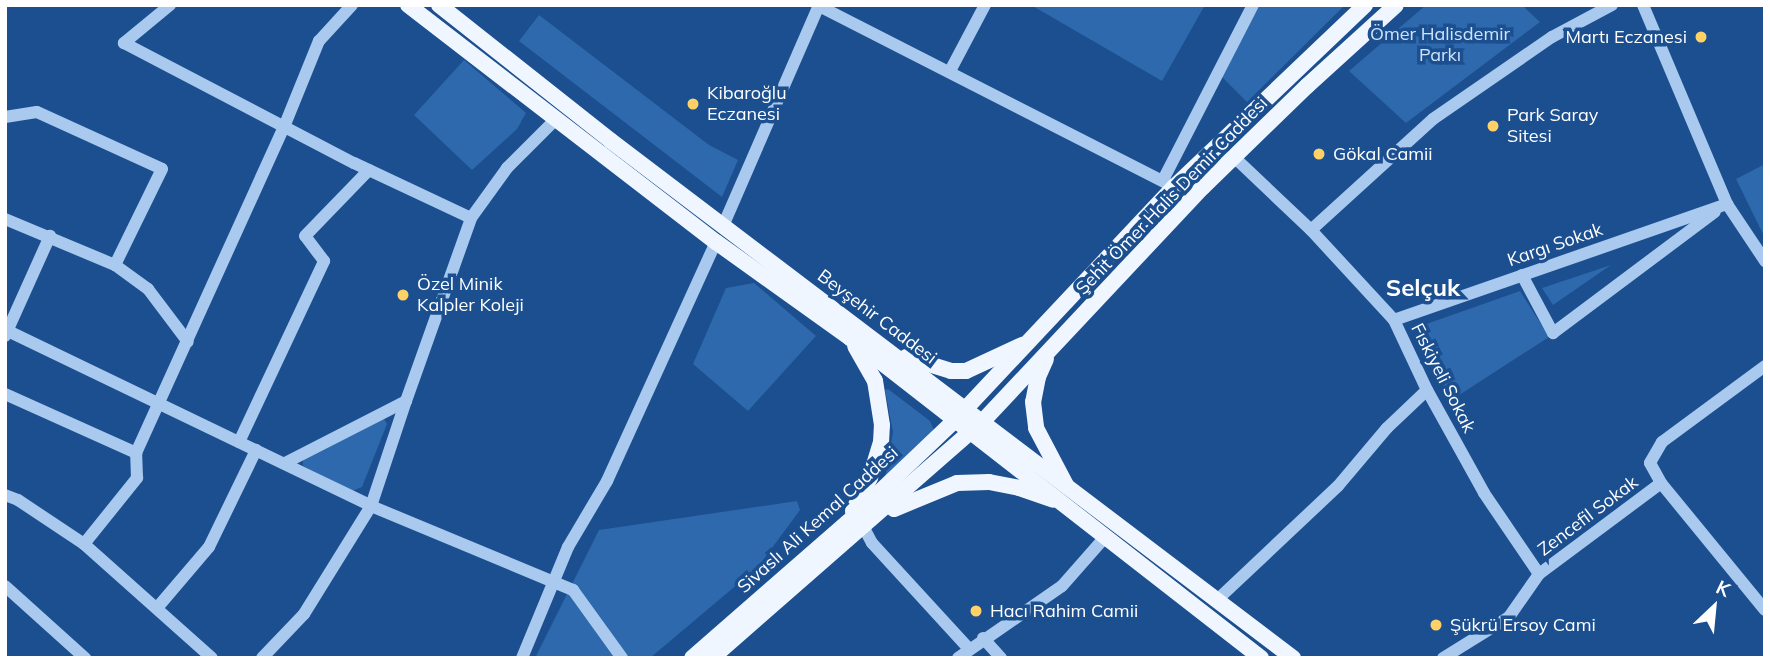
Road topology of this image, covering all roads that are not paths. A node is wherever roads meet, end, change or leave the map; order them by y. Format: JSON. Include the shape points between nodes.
{"nodes":[{"id":1,"x":170,"y":5,"type":"edge"},
{"id":2,"x":352,"y":5,"type":"edge"},
{"id":3,"x":408,"y":5,"type":"edge"},
{"id":4,"x":439,"y":5,"type":"edge"},
{"id":5,"x":818,"y":5,"type":"edge"},
{"id":6,"x":985,"y":5,"type":"edge"},
{"id":7,"x":1253,"y":5,"type":"edge"},
{"id":8,"x":1365,"y":5,"type":"edge"},
{"id":9,"x":1396,"y":5,"type":"edge"},
{"id":10,"x":1612,"y":5,"type":"edge"},
{"id":11,"x":1643,"y":5,"type":"edge"},
{"id":12,"x":950,"y":71,"type":"junction"},
{"id":13,"x":5,"y":117,"type":"edge"},
{"id":14,"x":556,"y":119,"type":"junction"},
{"id":15,"x":284,"y":127,"type":"junction"},
{"id":16,"x":1234,"y":157,"type":"junction"},
{"id":17,"x":369,"y":170,"type":"junction"},
{"id":18,"x":1168,"y":183,"type":"junction"},
{"id":19,"x":1727,"y":204,"type":"junction"},
{"id":20,"x":471,"y":218,"type":"junction"},
{"id":21,"x":5,"y":219,"type":"edge"},
{"id":22,"x":723,"y":226,"type":"junction"},
{"id":23,"x":1311,"y":230,"type":"junction"},
{"id":24,"x":50,"y":236,"type":"junction"},
{"id":25,"x":716,"y":242,"type":"junction"},
{"id":26,"x":1765,"y":261,"type":"edge"},
{"id":27,"x":115,"y":265,"type":"junction"},
{"id":28,"x":1522,"y":275,"type":"junction"},
{"id":29,"x":1394,"y":320,"type":"junction"},
{"id":30,"x":6,"y":334,"type":"edge"},
{"id":31,"x":850,"y":338,"type":"junction"},
{"id":32,"x":1031,"y":341,"type":"junction"},
{"id":33,"x":188,"y":342,"type":"junction"},
{"id":34,"x":1051,"y":349,"type":"junction"},
{"id":35,"x":896,"y":355,"type":"junction"},
{"id":36,"x":1765,"y":366,"type":"edge"},
{"id":37,"x":1427,"y":390,"type":"junction"},
{"id":38,"x":5,"y":394,"type":"edge"},
{"id":39,"x":406,"y":401,"type":"junction"},
{"id":40,"x":159,"y":404,"type":"junction"},
{"id":41,"x":961,"y":414,"type":"junction"},
{"id":42,"x":983,"y":421,"type":"junction"},
{"id":43,"x":971,"y":433,"type":"junction"},
{"id":44,"x":239,"y":442,"type":"junction"},
{"id":45,"x":256,"y":450,"type":"junction"},
{"id":46,"x":136,"y":453,"type":"junction"},
{"id":47,"x":285,"y":463,"type":"junction"},
{"id":48,"x":1661,"y":483,"type":"junction"},
{"id":49,"x":5,"y":495,"type":"edge"},
{"id":50,"x":1067,"y":497,"type":"junction"},
{"id":51,"x":371,"y":506,"type":"junction"},
{"id":52,"x":847,"y":523,"type":"junction"},
{"id":53,"x":867,"y":525,"type":"junction"},
{"id":54,"x":1105,"y":537,"type":"junction"},
{"id":55,"x":83,"y":544,"type":"junction"},
{"id":56,"x":1539,"y":574,"type":"junction"},
{"id":57,"x":554,"y":582,"type":"junction"},
{"id":58,"x":5,"y":586,"type":"edge"},
{"id":59,"x":1217,"y":600,"type":"junction"},
{"id":60,"x":1762,"y":602,"type":"edge"},
{"id":61,"x":157,"y":608,"type":"junction"},
{"id":62,"x":983,"y":638,"type":"junction"},
{"id":63,"x":969,"y":649,"type":"junction"},
{"id":64,"x":85,"y":658,"type":"edge"},
{"id":65,"x":212,"y":658,"type":"edge"},
{"id":66,"x":262,"y":658,"type":"edge"},
{"id":67,"x":522,"y":658,"type":"edge"},
{"id":68,"x":622,"y":658,"type":"edge"},
{"id":69,"x":692,"y":658,"type":"edge"},
{"id":70,"x":712,"y":658,"type":"edge"},
{"id":71,"x":958,"y":658,"type":"edge"},
{"id":72,"x":1001,"y":658,"type":"edge"},
{"id":73,"x":1261,"y":658,"type":"edge"},
{"id":74,"x":1293,"y":658,"type":"edge"},
{"id":75,"x":1443,"y":658,"type":"edge"}],
"edges":[{"from":1,"to":15,"type":"street","via":[[124,43]]},
{"from":2,"to":15,"type":"street","via":[[319,41]]},
{"from":3,"to":14,"type":"main road","name":"Beyşehir Caddesi"},
{"from":4,"to":22,"type":"main road","name":"Beyşehir Caddesi"},
{"from":5,"to":12,"type":"street"},
{"from":5,"to":22,"type":"street"},
{"from":6,"to":12,"type":"street"},
{"from":7,"to":18,"type":"street"},
{"from":8,"to":18,"type":"main road","name":"Şehit Ömer Halis Demir Caddesi"},
{"from":9,"to":16,"type":"main road","name":"Şehit Ömer Halis Demir Caddesi"},
{"from":10,"to":23,"type":"street","via":[[1552,37],[1433,118]]},
{"from":11,"to":19,"type":"street"},
{"from":12,"to":18,"type":"street"},
{"from":13,"to":27,"type":"street","via":[[37,112],[162,169]]},
{"from":14,"to":20,"type":"street","via":[[507,168]]},
{"from":14,"to":25,"type":"main road","name":"Beyşehir Caddesi"},
{"from":15,"to":17,"type":"street"},
{"from":15,"to":33,"type":"street"},
{"from":16,"to":23,"type":"street","name":"Fıskiyeli Sokak"},
{"from":16,"to":34,"type":"main road","name":"Şehit Ömer Halis Demir Caddesi"},
{"from":17,"to":20,"type":"street"},
{"from":17,"to":44,"type":"street","via":[[305,236],[324,261]]},
{"from":18,"to":32,"type":"main road","name":"Şehit Ömer Halis Demir Caddesi"},
{"from":19,"to":26,"type":"street"},
{"from":19,"to":28,"type":"street","name":"Kargı Sokak"},
{"from":19,"to":28,"type":"street","via":[[1553,333]]},
{"from":20,"to":39,"type":"street"},
{"from":21,"to":24,"type":"street"},
{"from":22,"to":35,"type":"main road","name":"Beyşehir Caddesi"},
{"from":23,"to":29,"type":"street","name":"Fıskiyeli Sokak"},
{"from":24,"to":27,"type":"street"},
{"from":24,"to":30,"type":"street"},
{"from":25,"to":31,"type":"main road","name":"Beyşehir Caddesi"},
{"from":25,"to":57,"type":"street","via":[[607,481],[568,547]]},
{"from":27,"to":33,"type":"street","via":[[148,289]]},
{"from":28,"to":29,"type":"street","name":"Kargı Sokak"},
{"from":29,"to":37,"type":"street","name":"Fıskiyeli Sokak"},
{"from":30,"to":40,"type":"street"},
{"from":31,"to":41,"type":"main road","name":"Beyşehir Caddesi"},
{"from":31,"to":52,"type":"main road","via":[[875,381],[882,425],[870,478]]},
{"from":32,"to":35,"type":"main road","via":[[965,371]]},
{"from":32,"to":41,"type":"main road","name":"Şehit Ömer Halis Demir Caddesi"},
{"from":33,"to":40,"type":"street"},
{"from":34,"to":42,"type":"main road","name":"Şehit Ömer Halis Demir Caddesi"},
{"from":34,"to":50,"type":"main road","via":[[1038,377],[1034,414]]},
{"from":35,"to":41,"type":"main road","name":"Beyşehir Caddesi"},
{"from":36,"to":48,"type":"street","via":[[1662,442],[1650,463]]},
{"from":37,"to":56,"type":"street","name":"Fıskiyeli Sokak","via":[[1484,493]]},
{"from":37,"to":59,"type":"street","via":[[1338,486]]},
{"from":38,"to":46,"type":"street"},
{"from":39,"to":47,"type":"street"},
{"from":39,"to":51,"type":"street"},
{"from":40,"to":44,"type":"street"},
{"from":40,"to":46,"type":"street"},
{"from":41,"to":42,"type":"main road","name":"Beyşehir Caddesi"},
{"from":41,"to":43,"type":"main road","name":"Beyşehir Caddesi"},
{"from":41,"to":52,"type":"main road","name":"Sivaslı Ali Kemal Caddesi"},
{"from":42,"to":43,"type":"main road","name":"Sivaslı Ali Kemal Caddesi"},
{"from":42,"to":50,"type":"main road","name":"Beyşehir Caddesi"},
{"from":43,"to":50,"type":"main road","name":"Beyşehir Caddesi"},
{"from":43,"to":53,"type":"main road","name":"Sivaslı Ali Kemal Caddesi"},
{"from":44,"to":45,"type":"street"},
{"from":45,"to":47,"type":"street"},
{"from":45,"to":61,"type":"street","via":[[209,547]]},
{"from":46,"to":55,"type":"street","via":[[138,478]]},
{"from":47,"to":51,"type":"street"},
{"from":48,"to":56,"type":"street","name":"Zencefil Sokak"},
{"from":48,"to":60,"type":"street"},
{"from":49,"to":55,"type":"street"},
{"from":50,"to":53,"type":"main road","via":[[989,482],[957,483],[918,497]]},
{"from":50,"to":54,"type":"main road","name":"Beyşehir Caddesi"},
{"from":50,"to":59,"type":"main road","name":"Beyşehir Caddesi"},
{"from":51,"to":57,"type":"street"},
{"from":51,"to":66,"type":"street","via":[[304,614]]},
{"from":52,"to":69,"type":"main road","name":"Sivaslı Ali Kemal Caddesi"},
{"from":53,"to":63,"type":"street","via":[[872,543]]},
{"from":53,"to":70,"type":"main road","name":"Sivaslı Ali Kemal Caddesi"},
{"from":54,"to":62,"type":"street","via":[[1062,586]]},
{"from":54,"to":73,"type":"main road","name":"Beyşehir Caddesi"},
{"from":55,"to":61,"type":"street"},
{"from":56,"to":75,"type":"street","name":"Zencefil Sokak","via":[[1509,617]]},
{"from":57,"to":67,"type":"street"},
{"from":57,"to":68,"type":"street","via":[[573,590]]},
{"from":58,"to":64,"type":"street"},
{"from":59,"to":74,"type":"main road","name":"Beyşehir Caddesi"},
{"from":61,"to":65,"type":"street"},
{"from":62,"to":63,"type":"street"},
{"from":62,"to":72,"type":"street"},
{"from":63,"to":71,"type":"street"}]}
